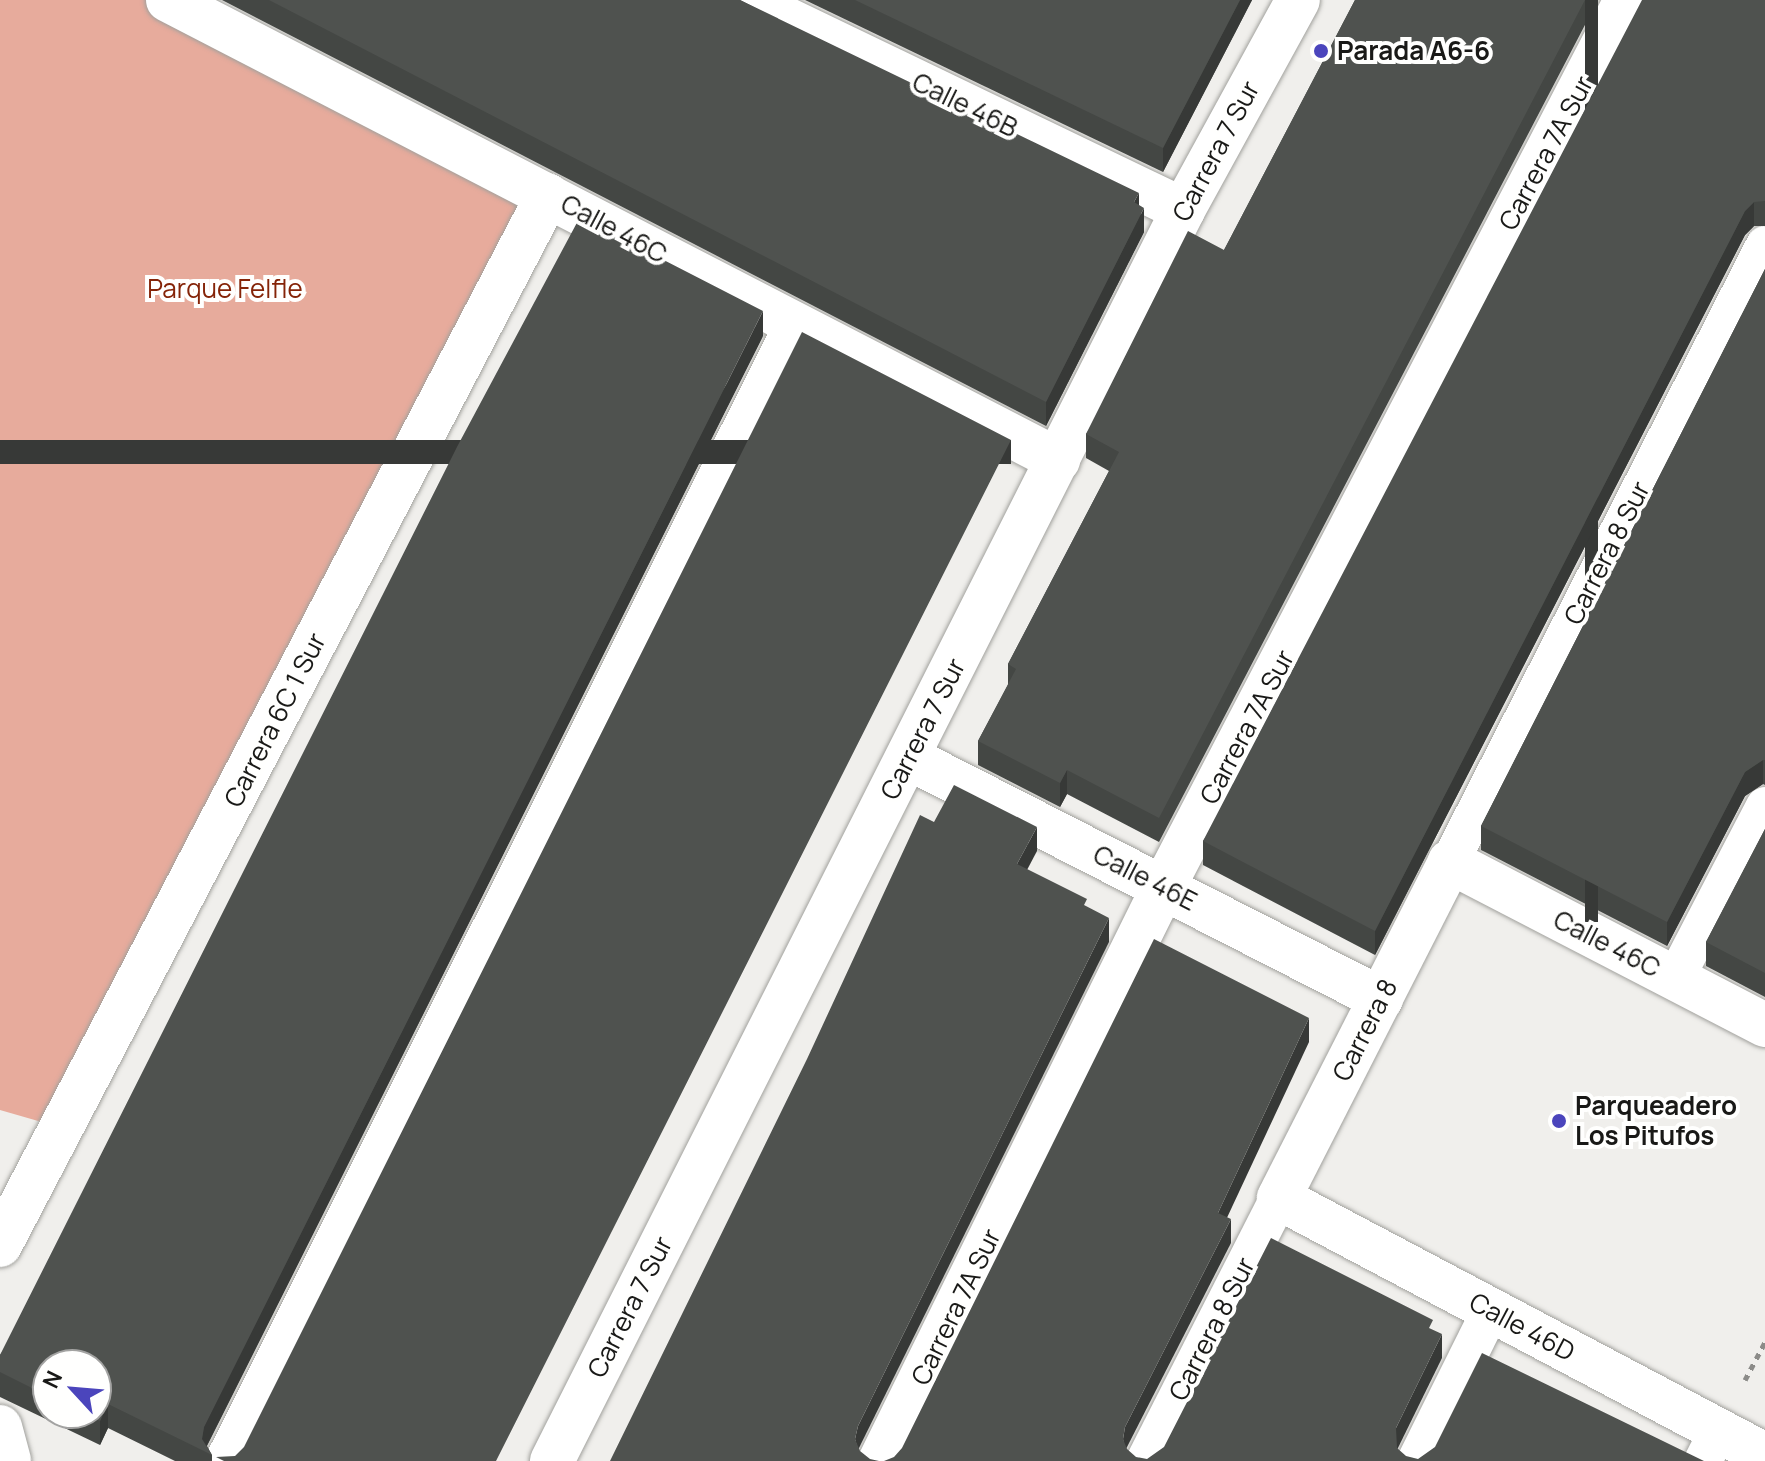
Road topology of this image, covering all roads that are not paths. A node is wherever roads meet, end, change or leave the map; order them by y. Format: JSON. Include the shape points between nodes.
{"nodes":[{"id":1,"x":168,"y":0,"type":"edge"},
{"id":2,"x":747,"y":0,"type":"edge"},
{"id":3,"x":1298,"y":0,"type":"edge"},
{"id":4,"x":1626,"y":0,"type":"edge"},
{"id":5,"x":548,"y":195,"type":"junction"},
{"id":6,"x":1183,"y":210,"type":"junction"},
{"id":7,"x":1765,"y":245,"type":"edge"},
{"id":8,"x":794,"y":323,"type":"junction"},
{"id":9,"x":1058,"y":460,"type":"junction"},
{"id":10,"x":909,"y":758,"type":"junction"},
{"id":11,"x":1765,"y":806,"type":"edge"},
{"id":12,"x":1450,"y":862,"type":"junction"},
{"id":13,"x":1163,"y":888,"type":"junction"},
{"id":14,"x":1675,"y":979,"type":"junction"},
{"id":15,"x":1381,"y":999,"type":"junction"},
{"id":16,"x":1765,"y":1025,"type":"edge"},
{"id":17,"x":1279,"y":1198,"type":"junction"},
{"id":18,"x":0,"y":1245,"type":"edge"},
{"id":19,"x":1491,"y":1310,"type":"junction"},
{"id":20,"x":0,"y":1427,"type":"edge"},
{"id":21,"x":1710,"y":1446,"type":"edge"},
{"id":22,"x":1765,"y":1455,"type":"edge"},
{"id":23,"x":9,"y":1461,"type":"edge"},
{"id":24,"x":224,"y":1461,"type":"edge"},
{"id":25,"x":552,"y":1461,"type":"edge"},
{"id":26,"x":880,"y":1461,"type":"edge"},
{"id":27,"x":1145,"y":1461,"type":"edge"},
{"id":28,"x":1416,"y":1461,"type":"edge"}],
"edges":[{"from":1,"to":5,"type":"street","name":"Calle 46C"},
{"from":2,"to":6,"type":"street","name":"Calle 46B"},
{"from":3,"to":6,"type":"street","name":"Carrera 7 Sur"},
{"from":4,"to":13,"type":"street","name":"Carrera 7A Sur"},
{"from":5,"to":8,"type":"street","name":"Calle 46C"},
{"from":5,"to":18,"type":"street","name":"Carrera 6C 1 Sur"},
{"from":6,"to":9,"type":"street","name":"Carrera 7 Sur"},
{"from":7,"to":12,"type":"lane","name":"Carrera 8 Sur"},
{"from":8,"to":9,"type":"street","name":"Calle 46C"},
{"from":8,"to":24,"type":"lane"},
{"from":9,"to":10,"type":"street","name":"Carrera 7 Sur"},
{"from":10,"to":13,"type":"street","name":"Calle 46E"},
{"from":10,"to":25,"type":"street","name":"Carrera 7 Sur"},
{"from":11,"to":14,"type":"lane"},
{"from":12,"to":14,"type":"street","name":"Calle 46C"},
{"from":12,"to":15,"type":"street","name":"Carrera 8"},
{"from":13,"to":15,"type":"street","name":"Calle 46E"},
{"from":13,"to":26,"type":"street","name":"Carrera 7A Sur"},
{"from":14,"to":16,"type":"street","name":"Calle 46C"},
{"from":15,"to":17,"type":"street","name":"Carrera 8"},
{"from":17,"to":19,"type":"street","name":"Calle 46D"},
{"from":17,"to":27,"type":"lane","name":"Carrera 8 Sur"},
{"from":19,"to":21,"type":"street","name":"Calle 46D"},
{"from":19,"to":28,"type":"lane"},
{"from":20,"to":23,"type":"street"},
{"from":21,"to":22,"type":"street","name":"Calle 46D"}]}
